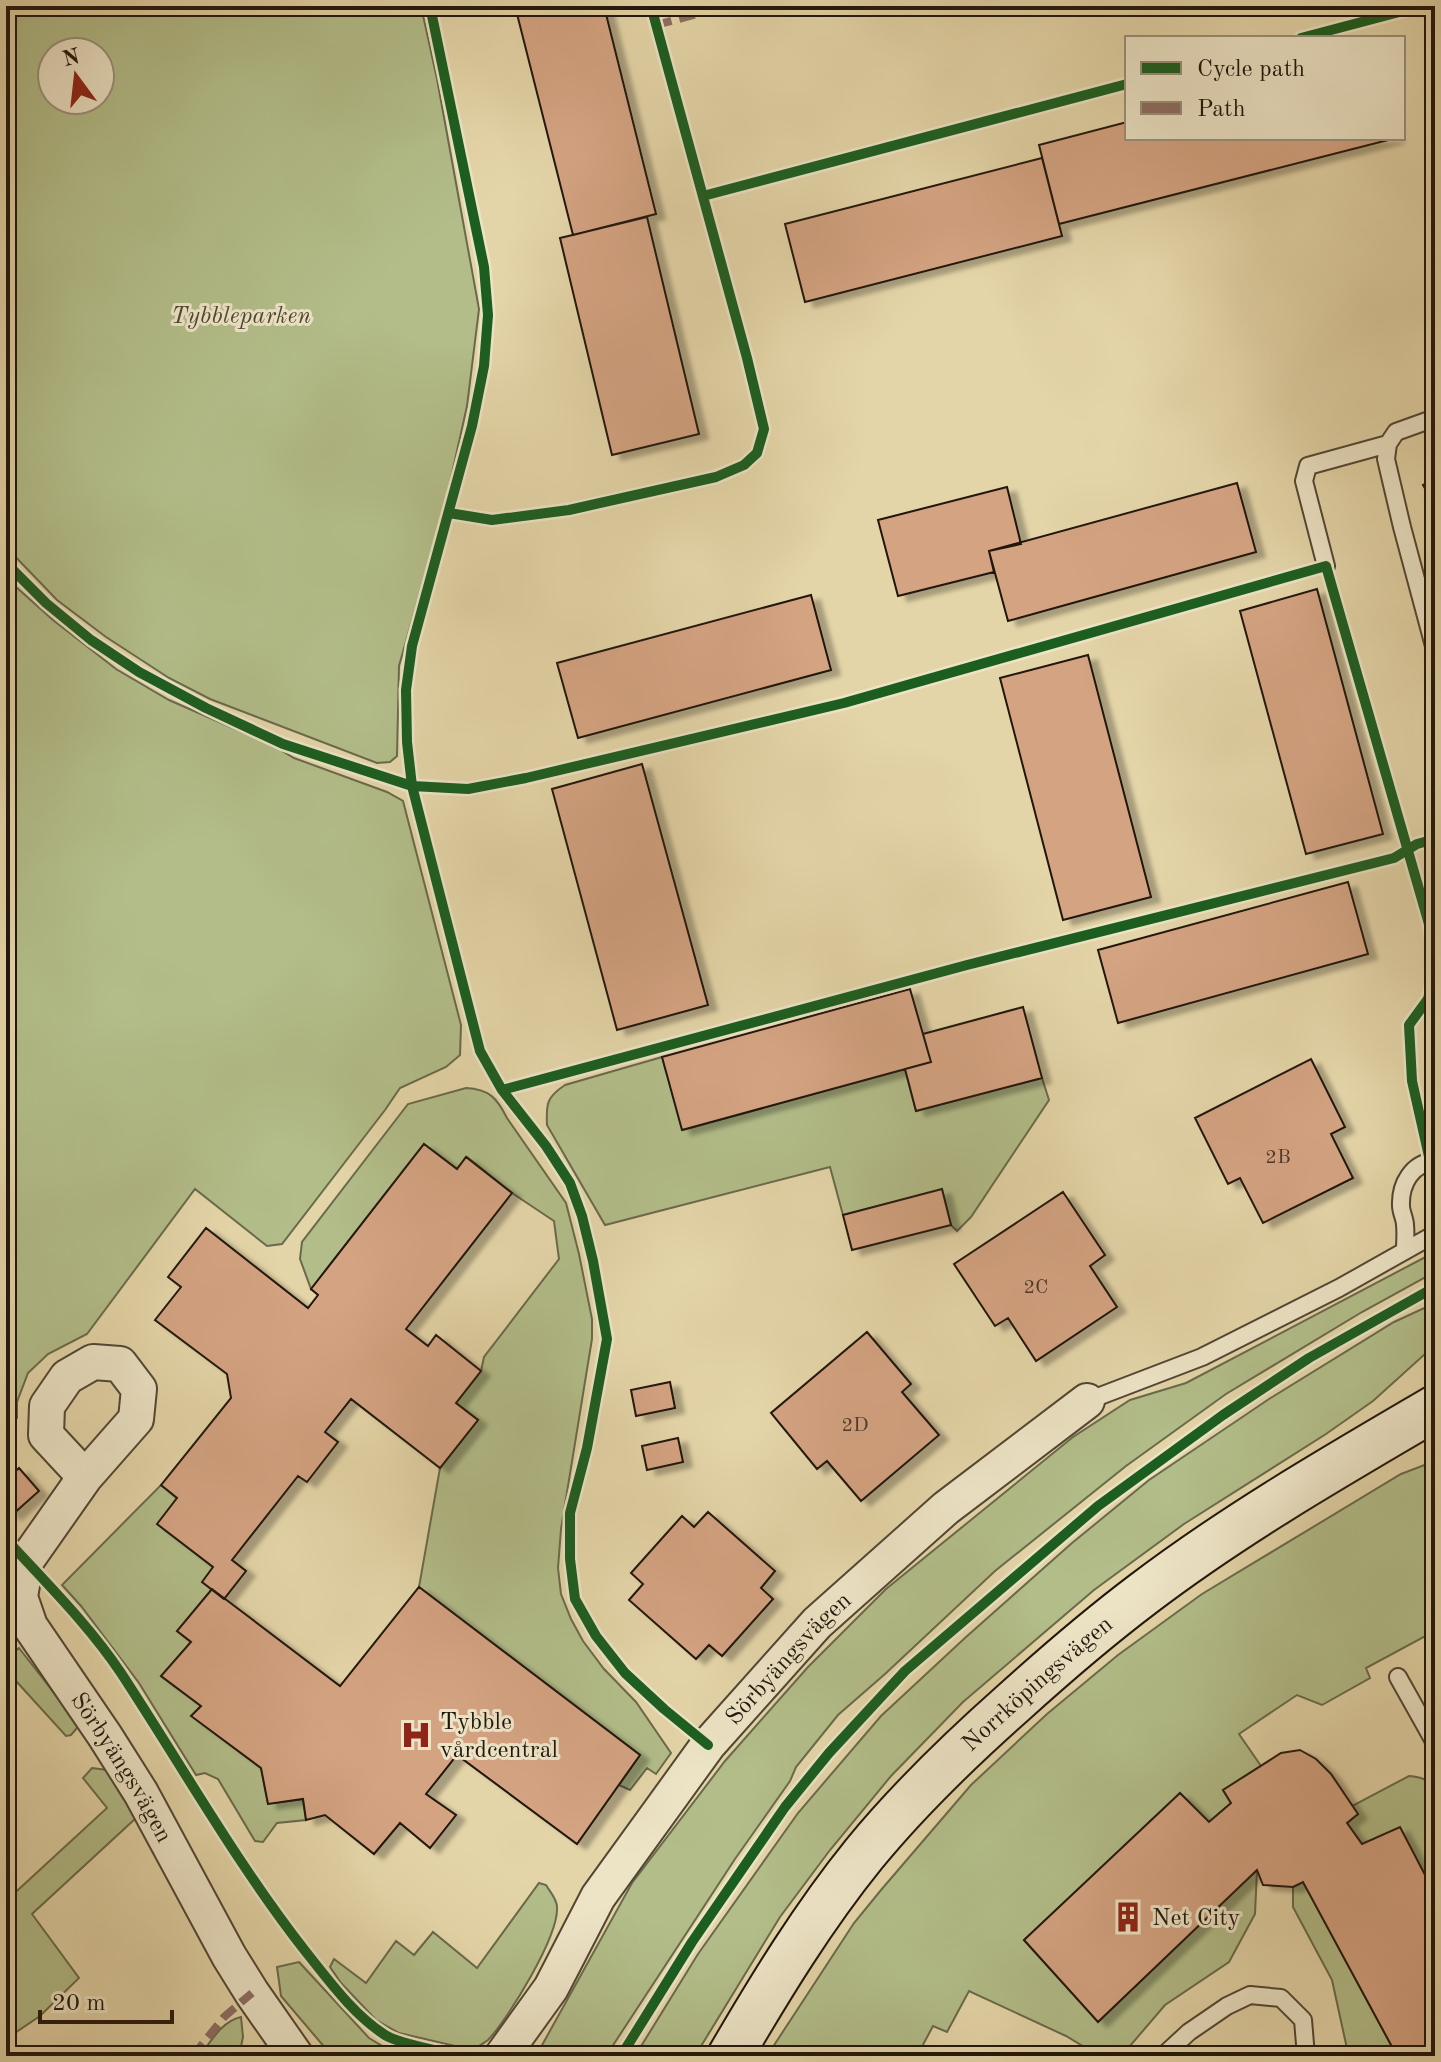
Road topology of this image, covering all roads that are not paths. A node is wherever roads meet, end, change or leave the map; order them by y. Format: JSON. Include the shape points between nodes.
{"nodes":[{"id":1,"x":1435,"y":418,"type":"edge"},
{"id":2,"x":1388,"y":444,"type":"junction"},
{"id":3,"x":1326,"y":566,"type":"dead end"},
{"id":4,"x":1435,"y":650,"type":"edge"},
{"id":5,"x":1435,"y":1161,"type":"edge"},
{"id":6,"x":1435,"y":1234,"type":"edge"},
{"id":7,"x":1405,"y":1250,"type":"junction"},
{"id":8,"x":1087,"y":1401,"type":"joint"},
{"id":9,"x":1435,"y":1408,"type":"edge"},
{"id":10,"x":85,"y":1477,"type":"dead end"},
{"id":11,"x":1398,"y":1677,"type":"dead end"},
{"id":12,"x":1435,"y":1743,"type":"edge"},
{"id":13,"x":296,"y":2056,"type":"edge"},
{"id":14,"x":502,"y":2056,"type":"edge"},
{"id":15,"x":730,"y":2056,"type":"edge"},
{"id":16,"x":1163,"y":2056,"type":"edge"},
{"id":17,"x":1306,"y":2056,"type":"edge"}],
"edges":[{"from":1,"to":2,"type":"lane","via":[[1396,432]]},
{"from":2,"to":3,"type":"lane","via":[[1308,466],[1304,481]]},
{"from":2,"to":4,"type":"lane","via":[[1386,459]]},
{"from":5,"to":7,"type":"lane","via":[[1411,1170],[1403,1189]]},
{"from":6,"to":7,"type":"lane"},
{"from":7,"to":8,"type":"lane","via":[[1202,1357]]},
{"from":8,"to":14,"type":"street","name":"Sörbyängsvägen","via":[[946,1508],[817,1623],[717,1733],[598,1897],[551,1988]]},
{"from":9,"to":15,"type":"main road","name":"Norrköpingsvägen","via":[[1210,1546],[1083,1640],[968,1742],[914,1797],[818,1916]]},
{"from":10,"to":13,"type":"street","name":"Sörbyängsvägen","via":[[26,1561],[20,1597],[30,1626],[141,1793],[229,1956]]},
{"from":11,"to":12,"type":"lane"},
{"from":16,"to":17,"type":"lane","via":[[1189,2032],[1250,1995],[1281,1998],[1303,2020]]}]}
